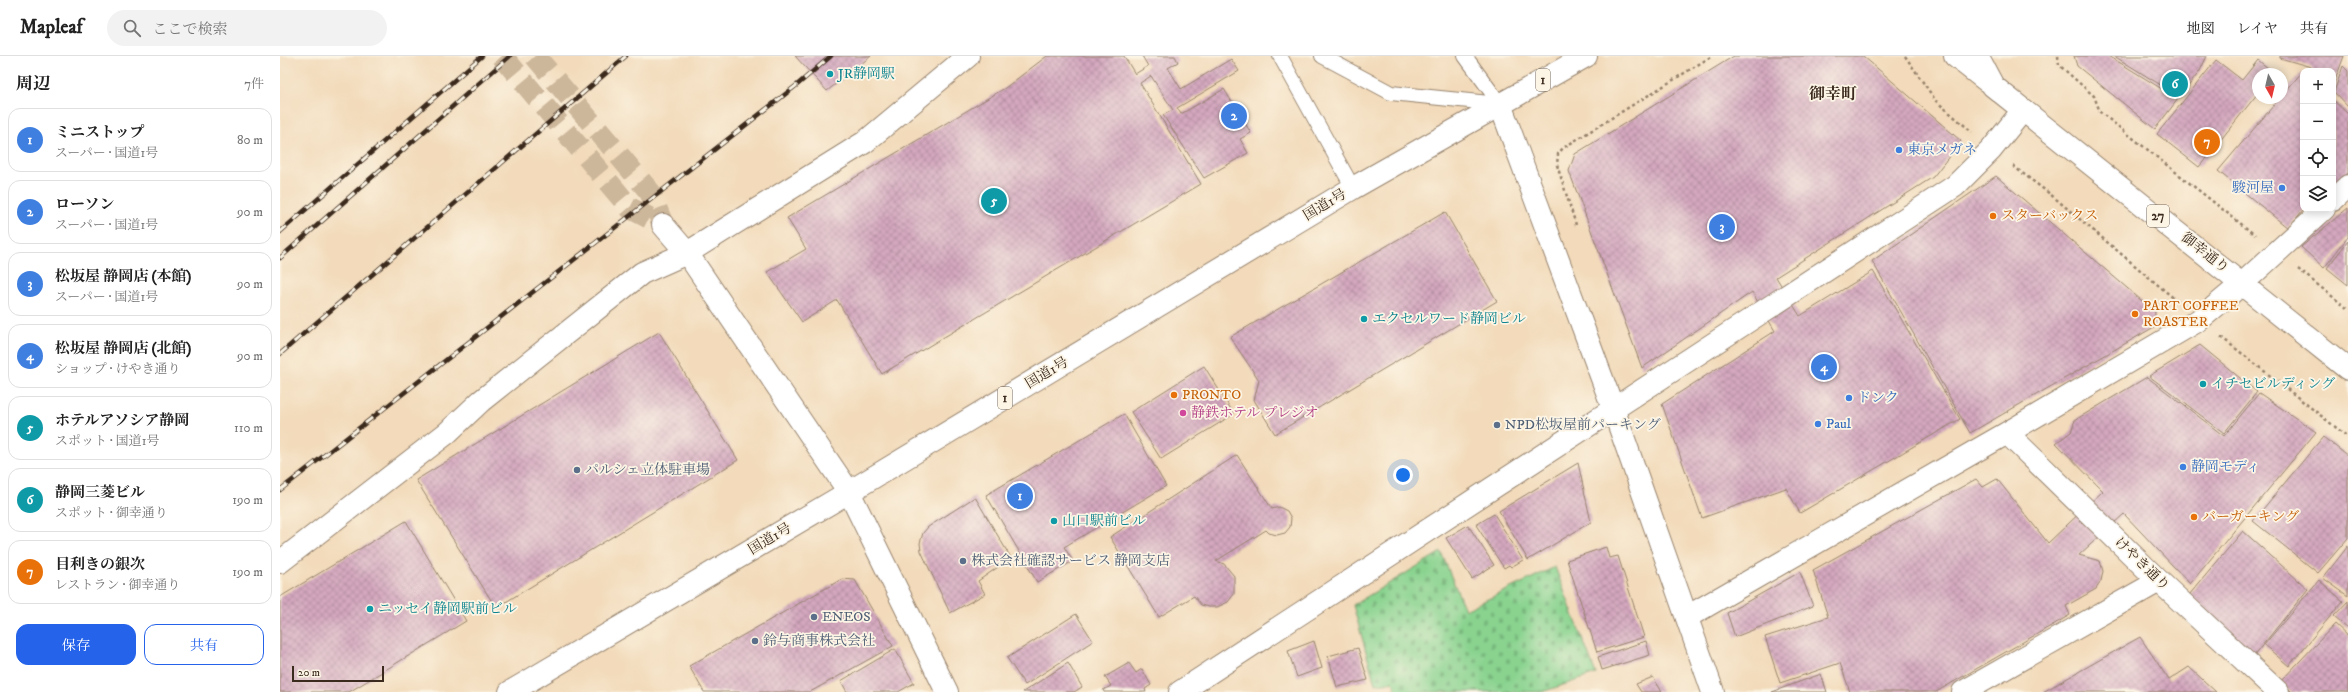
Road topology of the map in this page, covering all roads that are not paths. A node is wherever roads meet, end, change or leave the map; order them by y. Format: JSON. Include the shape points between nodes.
{"nodes":[{"id":1,"x":968,"y":56,"type":"edge"},
{"id":2,"x":1280,"y":56,"type":"edge"},
{"id":3,"x":1322,"y":56,"type":"edge"},
{"id":4,"x":1465,"y":56,"type":"edge"},
{"id":5,"x":1586,"y":56,"type":"edge"},
{"id":6,"x":1955,"y":56,"type":"edge"},
{"id":7,"x":1977,"y":56,"type":"edge"},
{"id":8,"x":1993,"y":86,"type":"junction"},
{"id":9,"x":1500,"y":104,"type":"junction"},
{"id":10,"x":2023,"y":110,"type":"junction"},
{"id":11,"x":2348,"y":186,"type":"edge"},
{"id":12,"x":1353,"y":188,"type":"junction"},
{"id":13,"x":2336,"y":197,"type":"edge"},
{"id":14,"x":2321,"y":212,"type":"edge"},
{"id":15,"x":664,"y":225,"type":"dead end"},
{"id":16,"x":687,"y":253,"type":"junction"},
{"id":17,"x":2243,"y":283,"type":"junction"},
{"id":18,"x":2348,"y":369,"type":"edge"},
{"id":19,"x":1613,"y":408,"type":"junction"},
{"id":20,"x":2007,"y":433,"type":"junction"},
{"id":21,"x":849,"y":492,"type":"junction"},
{"id":22,"x":280,"y":562,"type":"edge"},
{"id":23,"x":2159,"y":581,"type":"junction"},
{"id":24,"x":1687,"y":617,"type":"junction"},
{"id":25,"x":510,"y":692,"type":"edge"},
{"id":26,"x":948,"y":692,"type":"edge"},
{"id":27,"x":1180,"y":692,"type":"edge"},
{"id":28,"x":1713,"y":692,"type":"edge"},
{"id":29,"x":1963,"y":692,"type":"edge"},
{"id":30,"x":2278,"y":692,"type":"edge"}],
"edges":[{"from":1,"to":16,"type":"main road","via":[[865,142]]},
{"from":2,"to":12,"type":"lane"},
{"from":3,"to":9,"type":"lane","via":[[1391,93]]},
{"from":4,"to":9,"type":"lane"},
{"from":5,"to":9,"type":"main road","name":"国道1号","number":"1"},
{"from":6,"to":8,"type":"main road","number":"27"},
{"from":7,"to":8,"type":"main road","name":"御幸通り","number":"27"},
{"from":8,"to":10,"type":"main road","name":"御幸通り","number":"27"},
{"from":9,"to":12,"type":"main road","name":"国道1号","number":"1"},
{"from":9,"to":19,"type":"main road"},
{"from":10,"to":17,"type":"main road","name":"御幸通り","number":"27"},
{"from":10,"to":19,"type":"main road","via":[[1991,150],[1955,186]]},
{"from":11,"to":13,"type":"main road"},
{"from":12,"to":21,"type":"main road","name":"国道1号","number":"1"},
{"from":14,"to":17,"type":"main road"},
{"from":15,"to":16,"type":"main road"},
{"from":16,"to":21,"type":"main road"},
{"from":16,"to":22,"type":"main road","via":[[642,274],[481,401],[447,433]]},
{"from":17,"to":18,"type":"main road","name":"御幸通り","number":"27"},
{"from":17,"to":20,"type":"main road","via":[[2199,320]]},
{"from":19,"to":24,"type":"main road"},
{"from":19,"to":27,"type":"main road"},
{"from":20,"to":23,"type":"main road","name":"けやき通り"},
{"from":20,"to":24,"type":"main road"},
{"from":21,"to":25,"type":"main road","name":"国道1号","number":"1"},
{"from":21,"to":26,"type":"main road"},
{"from":23,"to":29,"type":"main road"},
{"from":23,"to":30,"type":"main road","name":"けやき通り"},
{"from":24,"to":28,"type":"main road"}]}
